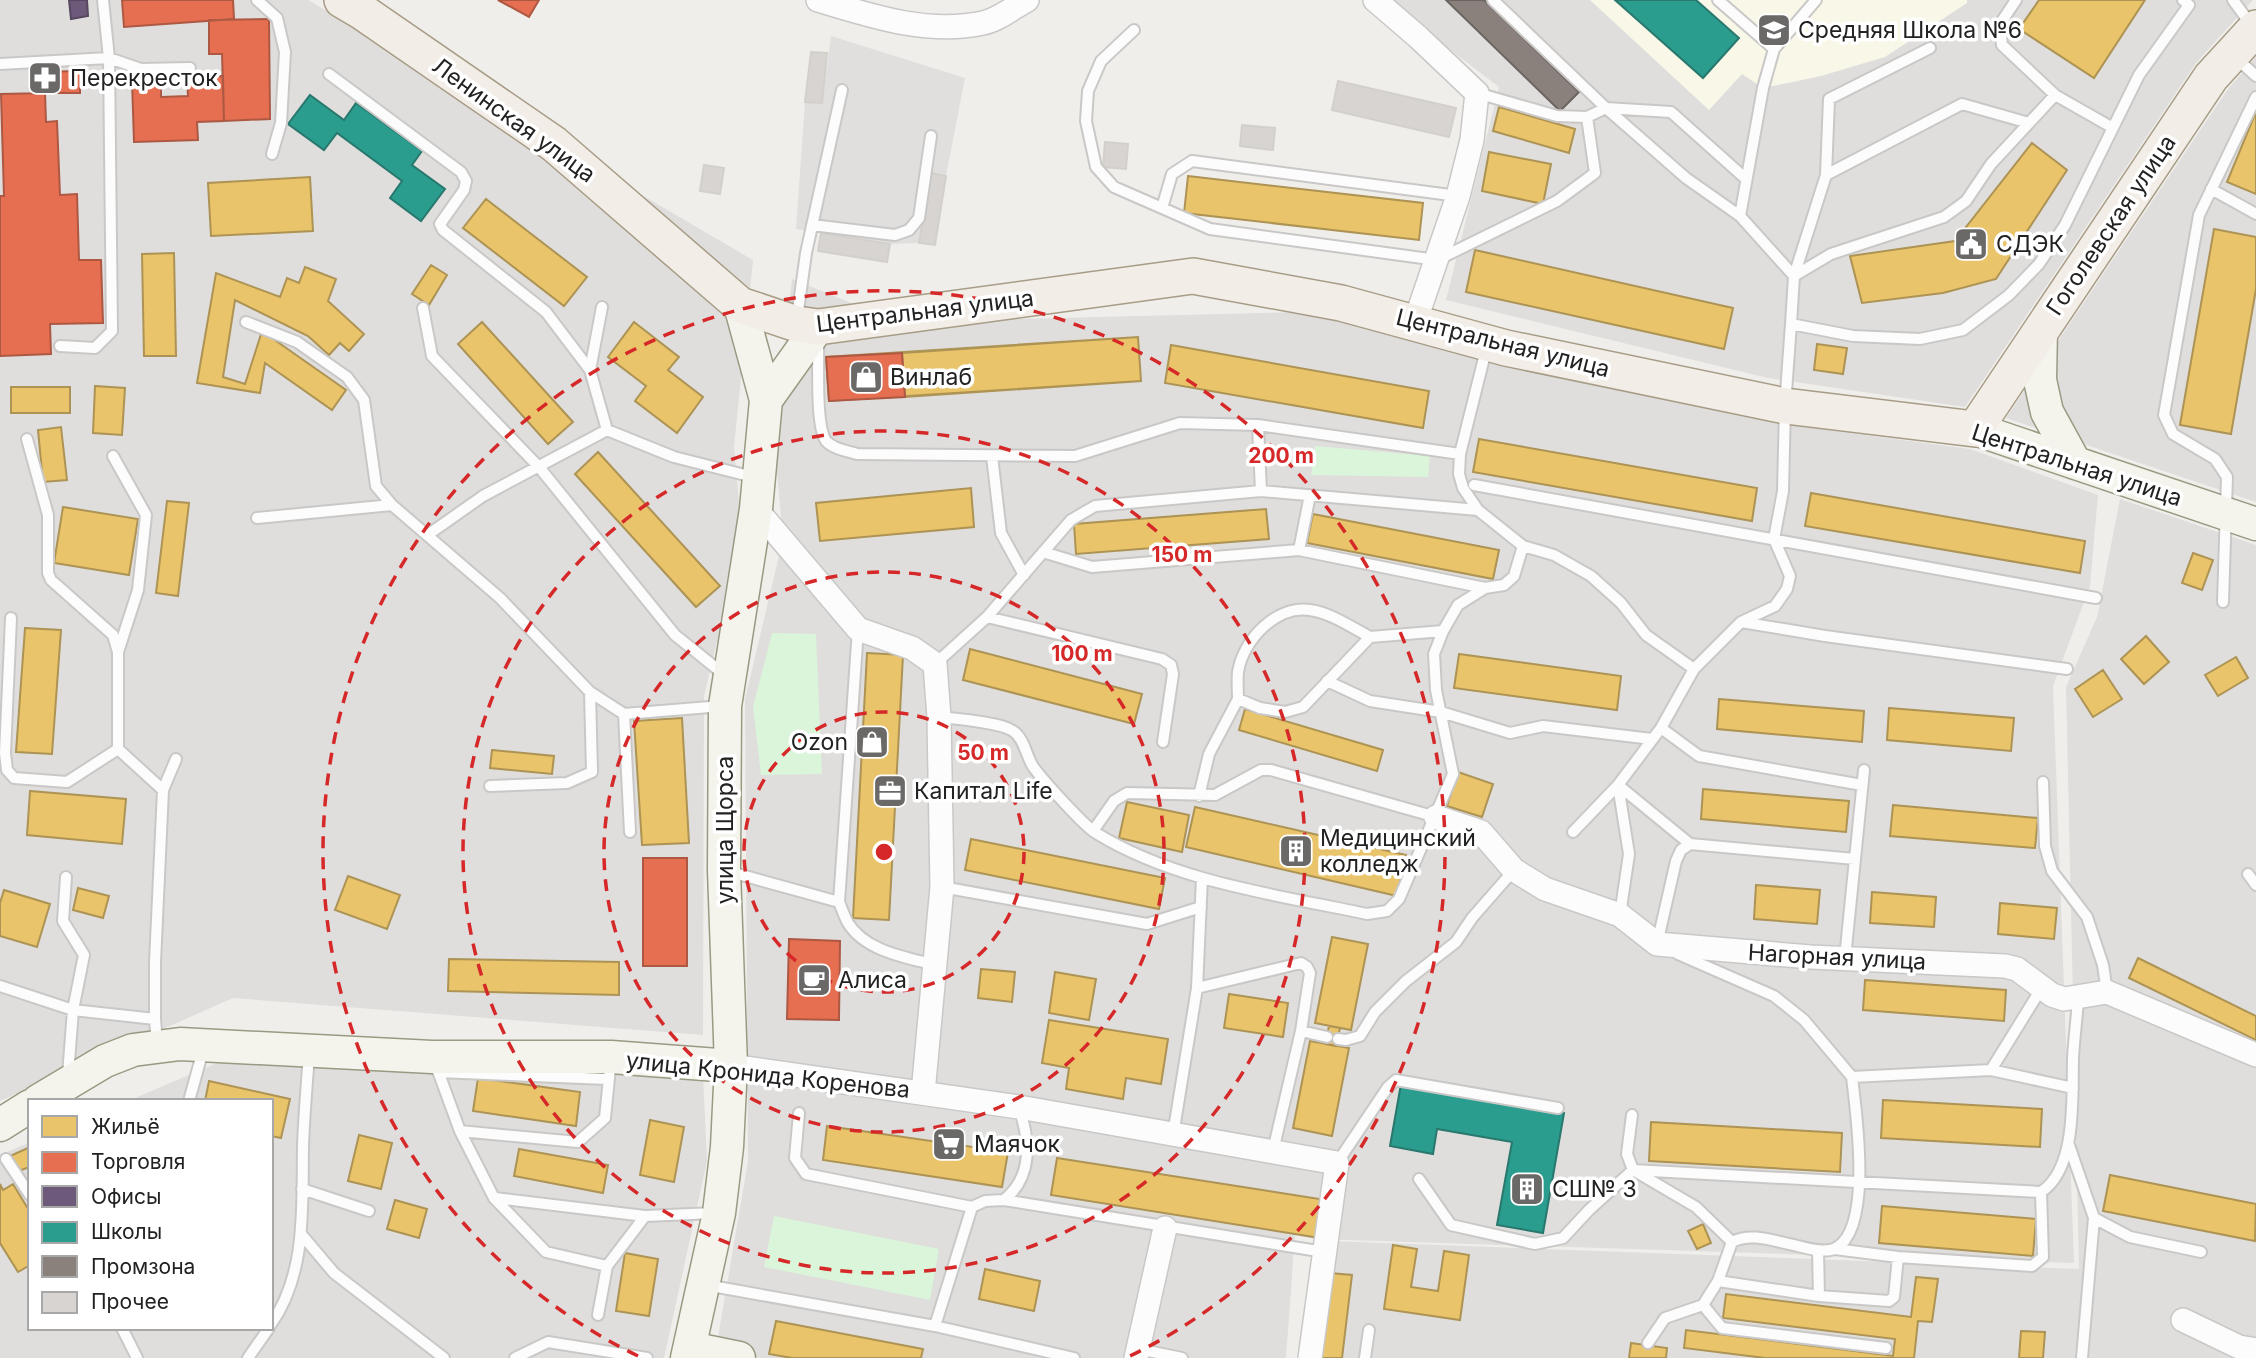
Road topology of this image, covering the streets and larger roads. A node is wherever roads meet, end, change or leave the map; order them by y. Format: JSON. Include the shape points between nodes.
{"nodes":[{"id":1,"x":818,"y":0,"type":"edge"},
{"id":2,"x":1027,"y":0,"type":"edge"},
{"id":3,"x":1375,"y":0,"type":"edge"},
{"id":4,"x":358,"y":4,"type":"edge"},
{"id":5,"x":2249,"y":47,"type":"edge"},
{"id":6,"x":740,"y":305,"type":"junction"},
{"id":7,"x":1415,"y":322,"type":"junction"},
{"id":8,"x":807,"y":326,"type":"junction"},
{"id":9,"x":2041,"y":329,"type":"junction"},
{"id":10,"x":766,"y":400,"type":"junction"},
{"id":11,"x":1975,"y":429,"type":"junction"},
{"id":12,"x":2075,"y":463,"type":"junction"},
{"id":13,"x":757,"y":494,"type":"junction"},
{"id":14,"x":2256,"y":524,"type":"edge"},
{"id":15,"x":1436,"y":817,"type":"road end"},
{"id":16,"x":2256,"y":1055,"type":"edge"},
{"id":17,"x":731,"y":1066,"type":"junction"},
{"id":18,"x":923,"y":1093,"type":"junction"},
{"id":19,"x":41,"y":1099,"type":"edge"},
{"id":20,"x":28,"y":1107,"type":"edge"},
{"id":21,"x":0,"y":1125,"type":"edge"},
{"id":22,"x":1165,"y":1228,"type":"road end"},
{"id":23,"x":2183,"y":1320,"type":"dead end"},
{"id":24,"x":2256,"y":1350,"type":"edge"},
{"id":25,"x":689,"y":1353,"type":"edge"},
{"id":26,"x":1137,"y":1354,"type":"edge"},
{"id":27,"x":739,"y":1358,"type":"edge"},
{"id":28,"x":1310,"y":1358,"type":"edge"}],
"edges":[{"from":1,"to":2,"type":"street","via":[[876,18],[933,27],[986,23]]},
{"from":3,"to":7,"type":"street","via":[[1477,93],[1472,140],[1458,196]]},
{"from":4,"to":6,"type":"main road","name":"Ленинская улица","via":[[554,144]]},
{"from":5,"to":9,"type":"main road","name":"Гоголевская улица","via":[[2211,77]]},
{"from":6,"to":8,"type":"main road","name":"Центральная улица"},
{"from":6,"to":10,"type":"street","name":"улица Щорса"},
{"from":7,"to":8,"type":"main road","name":"Центральная улица","via":[[1341,303],[1193,276]]},
{"from":7,"to":11,"type":"main road","name":"Центральная улица","via":[[1488,343],[1785,406]]},
{"from":8,"to":10,"type":"street"},
{"from":9,"to":11,"type":"main road","name":"Гоголевская улица"},
{"from":9,"to":12,"type":"street","via":[[2040,380],[2047,412]]},
{"from":10,"to":13,"type":"street","name":"улица Щорса"},
{"from":11,"to":12,"type":"street","name":"Центральная улица"},
{"from":12,"to":14,"type":"street","name":"Центральная улица"},
{"from":13,"to":17,"type":"street","name":"улица Щорса","via":[[726,692],[724,870]]},
{"from":13,"to":18,"type":"street","via":[[858,629],[912,649],[934,664],[942,887]]},
{"from":15,"to":16,"type":"street","name":"Нагорная улица","via":[[1481,832],[1514,870],[1545,889],[1620,915],[1657,944],[2005,966],[2064,999],[2107,992]]},
{"from":17,"to":18,"type":"street","name":"улица Кронида Коренова"},
{"from":17,"to":19,"type":"street","name":"улица Кронида Коренова","via":[[435,1064],[201,1044],[156,1033]]},
{"from":17,"to":25,"type":"street","name":"улица Щорса","via":[[719,1213]]},
{"from":18,"to":28,"type":"street","name":"улица Кронида Коренова","via":[[1337,1163]]},
{"from":20,"to":21,"type":"street"},
{"from":22,"to":26,"type":"street"},
{"from":23,"to":24,"type":"street","via":[[2239,1347]]},
{"from":25,"to":27,"type":"street"}]}
